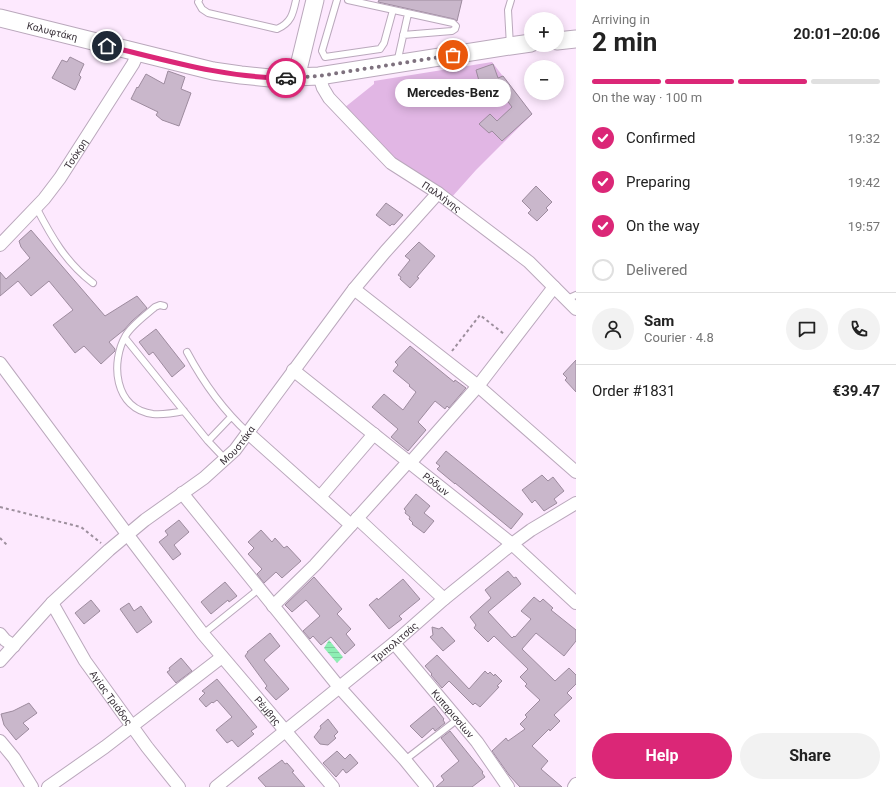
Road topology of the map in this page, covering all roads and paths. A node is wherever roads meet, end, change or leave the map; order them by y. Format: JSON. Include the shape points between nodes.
{"nodes":[{"id":1,"x":199,"y":0,"type":"edge"},
{"id":2,"x":296,"y":0,"type":"edge"},
{"id":3,"x":315,"y":0,"type":"edge"},
{"id":4,"x":337,"y":0,"type":"edge"},
{"id":5,"x":348,"y":0,"type":"edge"},
{"id":6,"x":511,"y":0,"type":"edge"},
{"id":7,"x":393,"y":10,"type":"junction"},
{"id":8,"x":408,"y":14,"type":"junction"},
{"id":9,"x":0,"y":18,"type":"edge"},
{"id":10,"x":403,"y":35,"type":"junction"},
{"id":11,"x":576,"y":39,"type":"edge"},
{"id":12,"x":564,"y":40,"type":"edge"},
{"id":13,"x":524,"y":44,"type":"edge"},
{"id":14,"x":510,"y":46,"type":"junction"},
{"id":15,"x":138,"y":53,"type":"junction"},
{"id":16,"x":396,"y":64,"type":"junction"},
{"id":17,"x":319,"y":76,"type":"junction"},
{"id":18,"x":296,"y":78,"type":"junction"},
{"id":19,"x":438,"y":194,"type":"junction"},
{"id":20,"x":36,"y":207,"type":"junction"},
{"id":21,"x":0,"y":245,"type":"edge"},
{"id":22,"x":93,"y":283,"type":"dead end"},
{"id":23,"x":554,"y":286,"type":"junction"},
{"id":24,"x":354,"y":289,"type":"junction"},
{"id":25,"x":571,"y":297,"type":"edge"},
{"id":26,"x":164,"y":306,"type":"dead end"},
{"id":27,"x":576,"y":309,"type":"edge"},
{"id":28,"x":125,"y":338,"type":"junction"},
{"id":29,"x":513,"y":341,"type":"junction"},
{"id":30,"x":187,"y":352,"type":"dead end"},
{"id":31,"x":445,"y":360,"type":"junction"},
{"id":32,"x":0,"y":363,"type":"edge"},
{"id":33,"x":293,"y":370,"type":"junction"},
{"id":34,"x":478,"y":386,"type":"junction"},
{"id":35,"x":184,"y":411,"type":"junction"},
{"id":36,"x":231,"y":417,"type":"junction"},
{"id":37,"x":248,"y":433,"type":"junction"},
{"id":38,"x":374,"y":434,"type":"junction"},
{"id":39,"x":208,"y":441,"type":"junction"},
{"id":40,"x":225,"y":459,"type":"junction"},
{"id":41,"x":409,"y":462,"type":"junction"},
{"id":42,"x":576,"y":472,"type":"edge"},
{"id":43,"x":182,"y":493,"type":"junction"},
{"id":44,"x":320,"y":497,"type":"junction"},
{"id":45,"x":576,"y":503,"type":"edge"},
{"id":46,"x":0,"y":507,"type":"edge"},
{"id":47,"x":354,"y":521,"type":"junction"},
{"id":48,"x":127,"y":534,"type":"junction"},
{"id":49,"x":0,"y":538,"type":"edge"},
{"id":50,"x":512,"y":544,"type":"junction"},
{"id":51,"x":7,"y":545,"type":"dead end"},
{"id":52,"x":108,"y":550,"type":"junction"},
{"id":53,"x":259,"y":589,"type":"junction"},
{"id":54,"x":444,"y":599,"type":"junction"},
{"id":55,"x":52,"y":603,"type":"junction"},
{"id":56,"x":576,"y":603,"type":"edge"},
{"id":57,"x":273,"y":606,"type":"junction"},
{"id":58,"x":0,"y":634,"type":"edge"},
{"id":59,"x":203,"y":634,"type":"junction"},
{"id":60,"x":394,"y":643,"type":"junction"},
{"id":61,"x":14,"y":646,"type":"junction"},
{"id":62,"x":222,"y":657,"type":"junction"},
{"id":63,"x":0,"y":661,"type":"edge"},
{"id":64,"x":339,"y":687,"type":"junction"},
{"id":65,"x":458,"y":719,"type":"junction"},
{"id":66,"x":133,"y":726,"type":"junction"},
{"id":67,"x":286,"y":731,"type":"junction"},
{"id":68,"x":0,"y":741,"type":"edge"},
{"id":69,"x":405,"y":760,"type":"junction"},
{"id":70,"x":576,"y":784,"type":"edge"},
{"id":71,"x":32,"y":787,"type":"edge"},
{"id":72,"x":48,"y":787,"type":"edge"},
{"id":73,"x":179,"y":787,"type":"edge"},
{"id":74,"x":216,"y":787,"type":"edge"},
{"id":75,"x":333,"y":787,"type":"edge"},
{"id":76,"x":427,"y":787,"type":"edge"},
{"id":77,"x":508,"y":787,"type":"edge"},
{"id":78,"x":574,"y":787,"type":"edge"}],
"edges":[{"from":1,"to":2,"type":"lane","via":[[202,8],[208,13],[277,29],[290,19]]},
{"from":3,"to":18,"type":"main road"},
{"from":4,"to":7,"type":"lane","via":[[322,52],[325,57],[380,49]]},
{"from":5,"to":7,"type":"lane"},
{"from":6,"to":14,"type":"lane","via":[[508,10]]},
{"from":7,"to":8,"type":"lane"},
{"from":8,"to":10,"type":"lane"},
{"from":8,"to":10,"type":"lane","via":[[453,23],[456,28],[452,31]]},
{"from":9,"to":15,"type":"main road","name":"Καλυφτάκη"},
{"from":10,"to":16,"type":"lane"},
{"from":11,"to":12,"type":"main road"},
{"from":13,"to":14,"type":"main road","name":"Καλυφτάκη"},
{"from":14,"to":16,"type":"main road","name":"Καλυφτάκη"},
{"from":15,"to":18,"type":"main road","name":"Καλυφτάκη","via":[[213,71],[270,78]]},
{"from":15,"to":20,"type":"street","name":"Τσόκρη","via":[[60,178]]},
{"from":16,"to":17,"type":"main road","name":"Καλυφτάκη"},
{"from":17,"to":18,"type":"main road","name":"Καλυφτάκη"},
{"from":17,"to":19,"type":"street","name":"Παλλήνης","via":[[329,98],[391,163]]},
{"from":19,"to":23,"type":"street","name":"Παλλήνης","via":[[529,262]]},
{"from":19,"to":24,"type":"street","name":"Μουστάκα"},
{"from":20,"to":21,"type":"street","name":"Τσόκρη"},
{"from":20,"to":22,"type":"lane","via":[[58,247],[76,269]]},
{"from":23,"to":25,"type":"street","name":"Παλλήνης"},
{"from":23,"to":29,"type":"street"},
{"from":24,"to":31,"type":"street"},
{"from":24,"to":33,"type":"street","name":"Μουστάκα"},
{"from":25,"to":27,"type":"street","name":"Παλλήνης"},
{"from":26,"to":28,"type":"lane","via":[[155,306]]},
{"from":28,"to":35,"type":"lane"},
{"from":28,"to":35,"type":"lane","via":[[116,370],[125,398],[134,406],[152,414]]},
{"from":29,"to":31,"type":"path","via":[[480,315]]},
{"from":29,"to":34,"type":"street"},
{"from":30,"to":36,"type":"lane","via":[[203,380]]},
{"from":31,"to":34,"type":"street"},
{"from":32,"to":48,"type":"street","name":"Ρέμβης"},
{"from":33,"to":37,"type":"street","name":"Μουστάκα"},
{"from":33,"to":38,"type":"street","name":"Ρόδων"},
{"from":34,"to":41,"type":"street"},
{"from":34,"to":42,"type":"street"},
{"from":35,"to":39,"type":"lane"},
{"from":36,"to":37,"type":"lane"},
{"from":36,"to":39,"type":"lane"},
{"from":37,"to":40,"type":"street","name":"Μουστάκα"},
{"from":37,"to":44,"type":"street"},
{"from":38,"to":41,"type":"street","name":"Ρόδων"},
{"from":38,"to":44,"type":"street"},
{"from":39,"to":40,"type":"lane"},
{"from":40,"to":43,"type":"street","name":"Μουστάκα"},
{"from":41,"to":47,"type":"street"},
{"from":41,"to":50,"type":"street","name":"Ρόδων"},
{"from":43,"to":48,"type":"street","name":"Μουστάκα"},
{"from":43,"to":53,"type":"street"},
{"from":44,"to":47,"type":"street"},
{"from":45,"to":50,"type":"street","name":"Τριπολιτσάς"},
{"from":46,"to":52,"type":"path","via":[[81,527]]},
{"from":47,"to":54,"type":"street"},
{"from":47,"to":57,"type":"street","via":[[315,565]]},
{"from":48,"to":52,"type":"street","name":"Μουστάκα"},
{"from":48,"to":59,"type":"street","name":"Ρέμβης"},
{"from":49,"to":51,"type":"path"},
{"from":50,"to":54,"type":"street","name":"Τριπολιτσάς"},
{"from":50,"to":56,"type":"street","name":"Ρόδων"},
{"from":52,"to":55,"type":"street","name":"Μουστάκα"},
{"from":53,"to":57,"type":"street"},
{"from":53,"to":59,"type":"lane"},
{"from":54,"to":60,"type":"street","name":"Τριπολιτσάς"},
{"from":55,"to":61,"type":"street","name":"Μουστάκα"},
{"from":55,"to":66,"type":"street","name":"Αγίας Τριάδος","via":[[85,661]]},
{"from":57,"to":64,"type":"street"},
{"from":58,"to":61,"type":"street"},
{"from":59,"to":62,"type":"street","name":"Ρέμβης"},
{"from":60,"to":64,"type":"street","name":"Τριπολιτσάς"},
{"from":60,"to":65,"type":"street","name":"Κυπαρισσίων"},
{"from":61,"to":63,"type":"street","name":"Μουστάκα"},
{"from":62,"to":66,"type":"street"},
{"from":62,"to":67,"type":"street","name":"Ρέμβης"},
{"from":64,"to":67,"type":"street","name":"Τριπολιτσάς"},
{"from":64,"to":69,"type":"street"},
{"from":65,"to":69,"type":"lane"},
{"from":65,"to":77,"type":"street","name":"Κυπαρισσίων"},
{"from":66,"to":72,"type":"street"},
{"from":66,"to":73,"type":"street","name":"Αγίας Τριάδος"},
{"from":67,"to":74,"type":"street","name":"Τριπολιτσάς"},
{"from":67,"to":75,"type":"street","name":"Ρέμβης"},
{"from":68,"to":71,"type":"street"},
{"from":69,"to":76,"type":"street"},
{"from":70,"to":78,"type":"street"}]}
